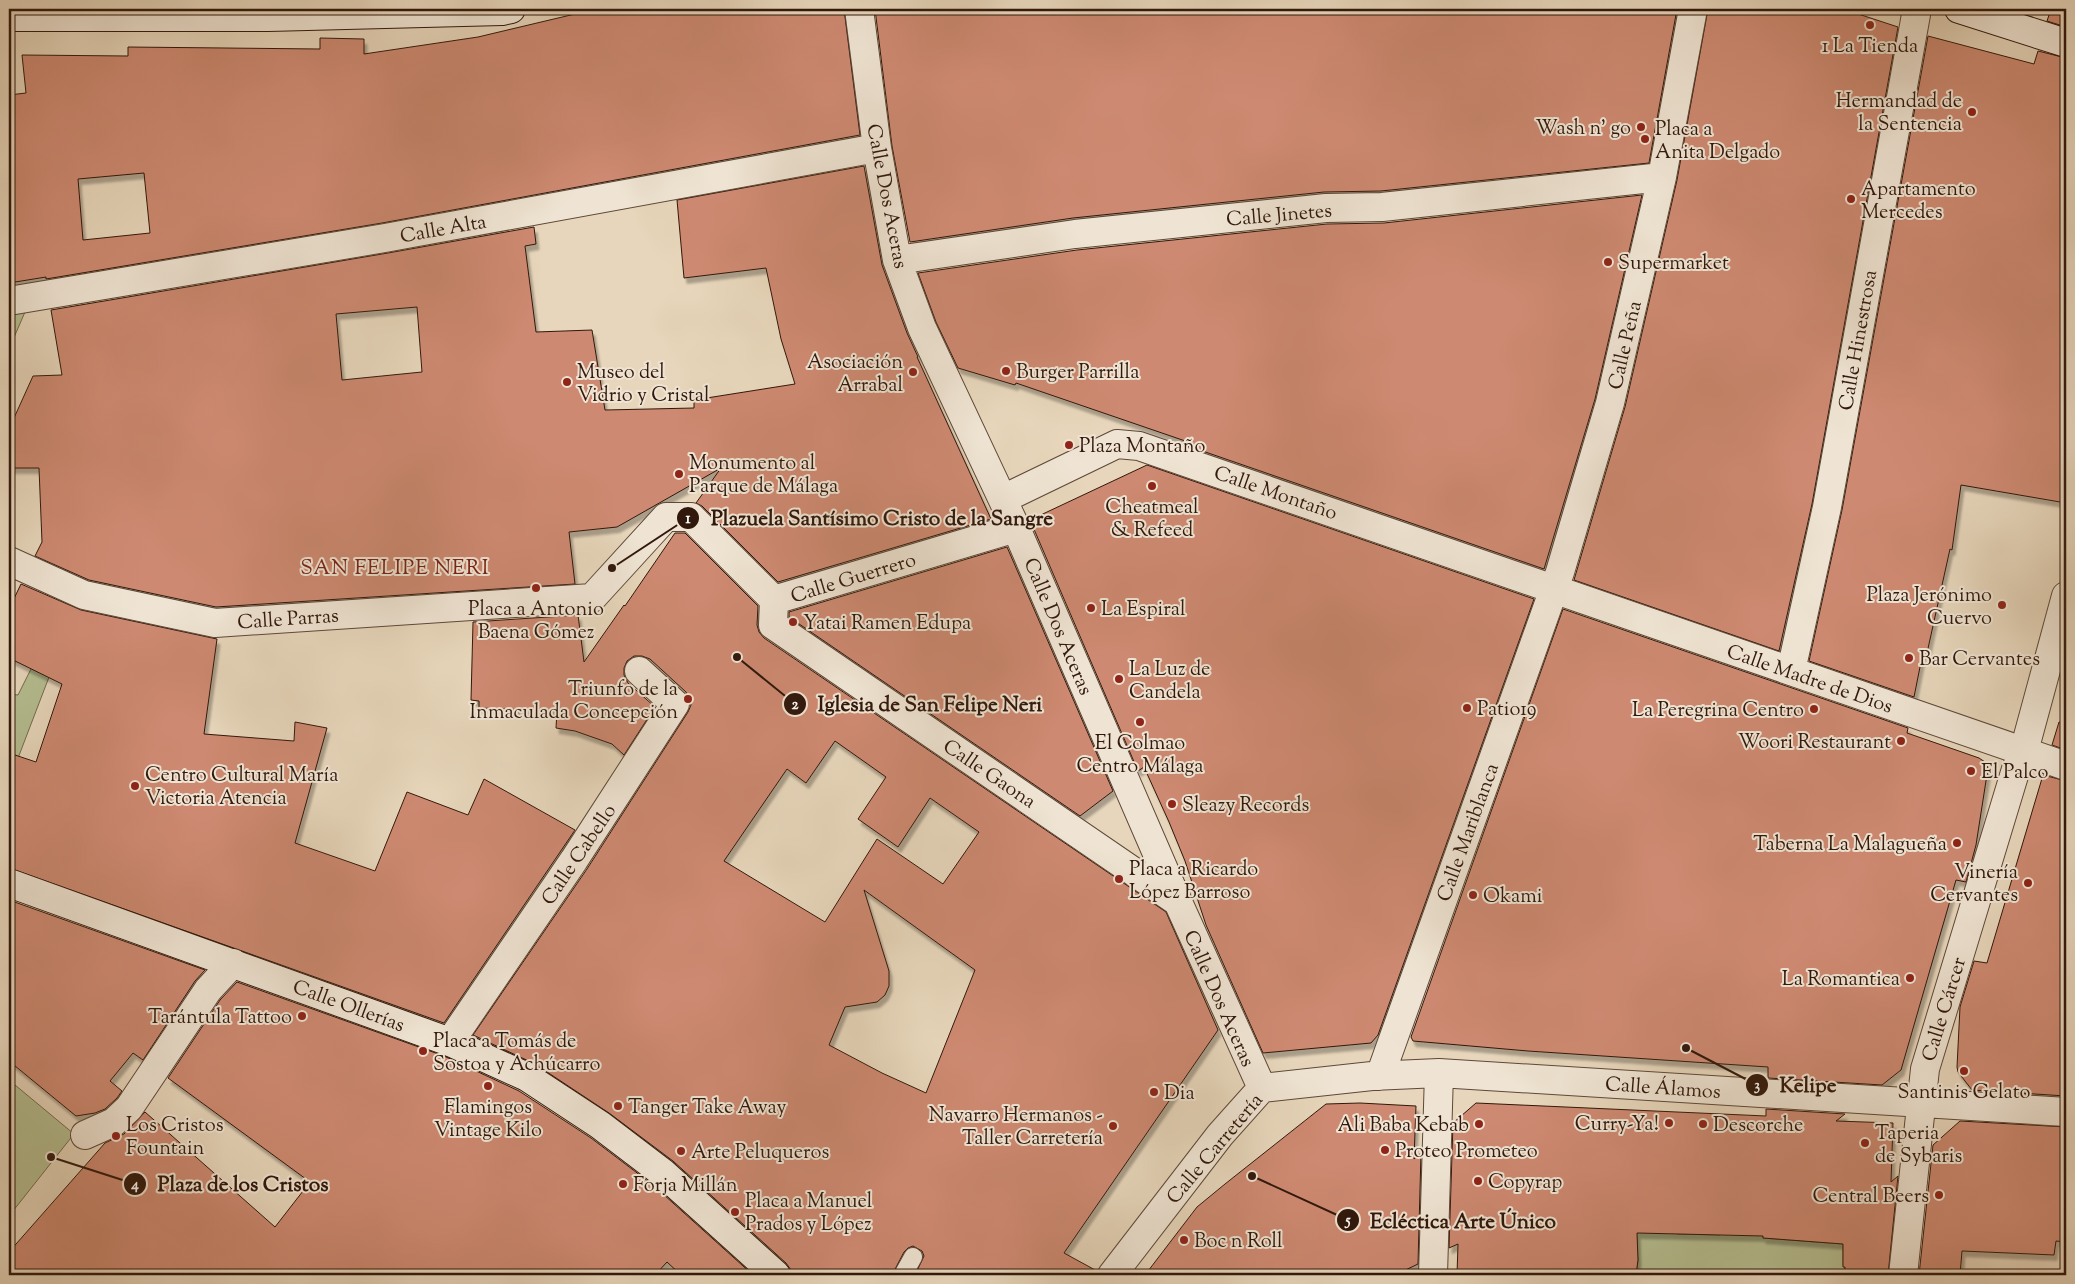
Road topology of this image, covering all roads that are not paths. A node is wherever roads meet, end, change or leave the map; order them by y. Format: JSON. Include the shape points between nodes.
{"nodes":[{"id":1,"x":511,"y":9,"type":"edge"},
{"id":2,"x":859,"y":9,"type":"edge"},
{"id":3,"x":1693,"y":9,"type":"edge"},
{"id":4,"x":1917,"y":9,"type":"edge"},
{"id":5,"x":1959,"y":9,"type":"edge"},
{"id":6,"x":9,"y":17,"type":"edge"},
{"id":7,"x":2066,"y":43,"type":"edge"},
{"id":8,"x":877,"y":148,"type":"junction"},
{"id":9,"x":1662,"y":177,"type":"junction"},
{"id":10,"x":897,"y":260,"type":"junction"},
{"id":11,"x":9,"y":301,"type":"edge"},
{"id":12,"x":1003,"y":499,"type":"junction"},
{"id":13,"x":691,"y":517,"type":"joint"},
{"id":14,"x":1016,"y":528,"type":"junction"},
{"id":15,"x":9,"y":561,"type":"edge"},
{"id":16,"x":1554,"y":587,"type":"junction"},
{"id":17,"x":2066,"y":596,"type":"edge"},
{"id":18,"x":774,"y":600,"type":"junction"},
{"id":19,"x":638,"y":671,"type":"dead end"},
{"id":20,"x":1791,"y":671,"type":"junction"},
{"id":21,"x":2024,"y":751,"type":"junction"},
{"id":22,"x":2066,"y":766,"type":"edge"},
{"id":23,"x":9,"y":883,"type":"edge"},
{"id":24,"x":1178,"y":902,"type":"junction"},
{"id":25,"x":233,"y":963,"type":"junction"},
{"id":26,"x":450,"y":1042,"type":"junction"},
{"id":27,"x":1439,"y":1073,"type":"junction"},
{"id":28,"x":1380,"y":1076,"type":"junction"},
{"id":29,"x":1262,"y":1088,"type":"junction"},
{"id":30,"x":1921,"y":1104,"type":"junction"},
{"id":31,"x":2066,"y":1112,"type":"edge"},
{"id":32,"x":85,"y":1135,"type":"dead end"},
{"id":33,"x":913,"y":1257,"type":"dead end"},
{"id":34,"x":776,"y":1275,"type":"edge"},
{"id":35,"x":903,"y":1275,"type":"edge"},
{"id":36,"x":1112,"y":1275,"type":"edge"},
{"id":37,"x":1433,"y":1275,"type":"edge"},
{"id":38,"x":1903,"y":1275,"type":"edge"}],
"edges":[{"from":1,"to":6,"type":"street","via":[[268,17]]},
{"from":2,"to":8,"type":"street","name":"Calle Dos Aceras"},
{"from":3,"to":9,"type":"street","name":"Calle Peña"},
{"from":4,"to":20,"type":"street","name":"Calle Hinestrosa","via":[[1828,497]]},
{"from":5,"to":7,"type":"street"},
{"from":8,"to":10,"type":"street","name":"Calle Dos Aceras"},
{"from":8,"to":11,"type":"street","name":"Calle Alta","via":[[385,238]]},
{"from":9,"to":10,"type":"street","name":"Calle Jinetes","via":[[1382,207],[1326,208],[1074,234]]},
{"from":9,"to":16,"type":"street","name":"Calle Peña","via":[[1610,403]]},
{"from":10,"to":12,"type":"street","name":"Calle Dos Aceras","via":[[926,337]]},
{"from":12,"to":14,"type":"street","name":"Calle Dos Aceras"},
{"from":12,"to":16,"type":"street","name":"Calle Montaño","via":[[1117,444],[1139,446]]},
{"from":13,"to":15,"type":"street","name":"Calle Parras","via":[[666,518],[592,598],[577,600],[216,623],[84,595]]},
{"from":13,"to":18,"type":"street","name":"Calle Guerrero"},
{"from":14,"to":18,"type":"street","name":"Calle Guerrero"},
{"from":14,"to":24,"type":"street","name":"Calle Dos Aceras"},
{"from":16,"to":20,"type":"street","name":"Calle Madre de Dios"},
{"from":16,"to":28,"type":"street","name":"Calle Mariblanca"},
{"from":17,"to":21,"type":"street"},
{"from":18,"to":24,"type":"street","name":"Calle Gaona","via":[[773,625]]},
{"from":19,"to":26,"type":"street","name":"Calle Cabello","via":[[675,704]]},
{"from":20,"to":21,"type":"street","name":"Calle Madre de Dios"},
{"from":21,"to":22,"type":"street","name":"Calle Madre de Dios"},
{"from":21,"to":30,"type":"street","name":"Calle Cárcer","via":[[1925,1069]]},
{"from":23,"to":25,"type":"street","name":"Calle Ollerías"},
{"from":24,"to":29,"type":"street","name":"Calle Dos Aceras"},
{"from":25,"to":26,"type":"street","name":"Calle Ollerías"},
{"from":25,"to":32,"type":"street","via":[[208,990],[129,1108],[114,1122]]},
{"from":26,"to":34,"type":"street","name":"Calle Ollerías","via":[[527,1078],[600,1126],[663,1173]]},
{"from":27,"to":28,"type":"street","name":"Calle Carretería"},
{"from":27,"to":30,"type":"street","name":"Calle Álamos"},
{"from":27,"to":37,"type":"street"},
{"from":28,"to":29,"type":"street","name":"Calle Carretería"},
{"from":29,"to":36,"type":"street","name":"Calle Carretería","via":[[1220,1134]]},
{"from":30,"to":31,"type":"street","name":"Calle Álamos"},
{"from":30,"to":38,"type":"street","name":"Calle Cárcer"},
{"from":33,"to":35,"type":"lane"}]}
